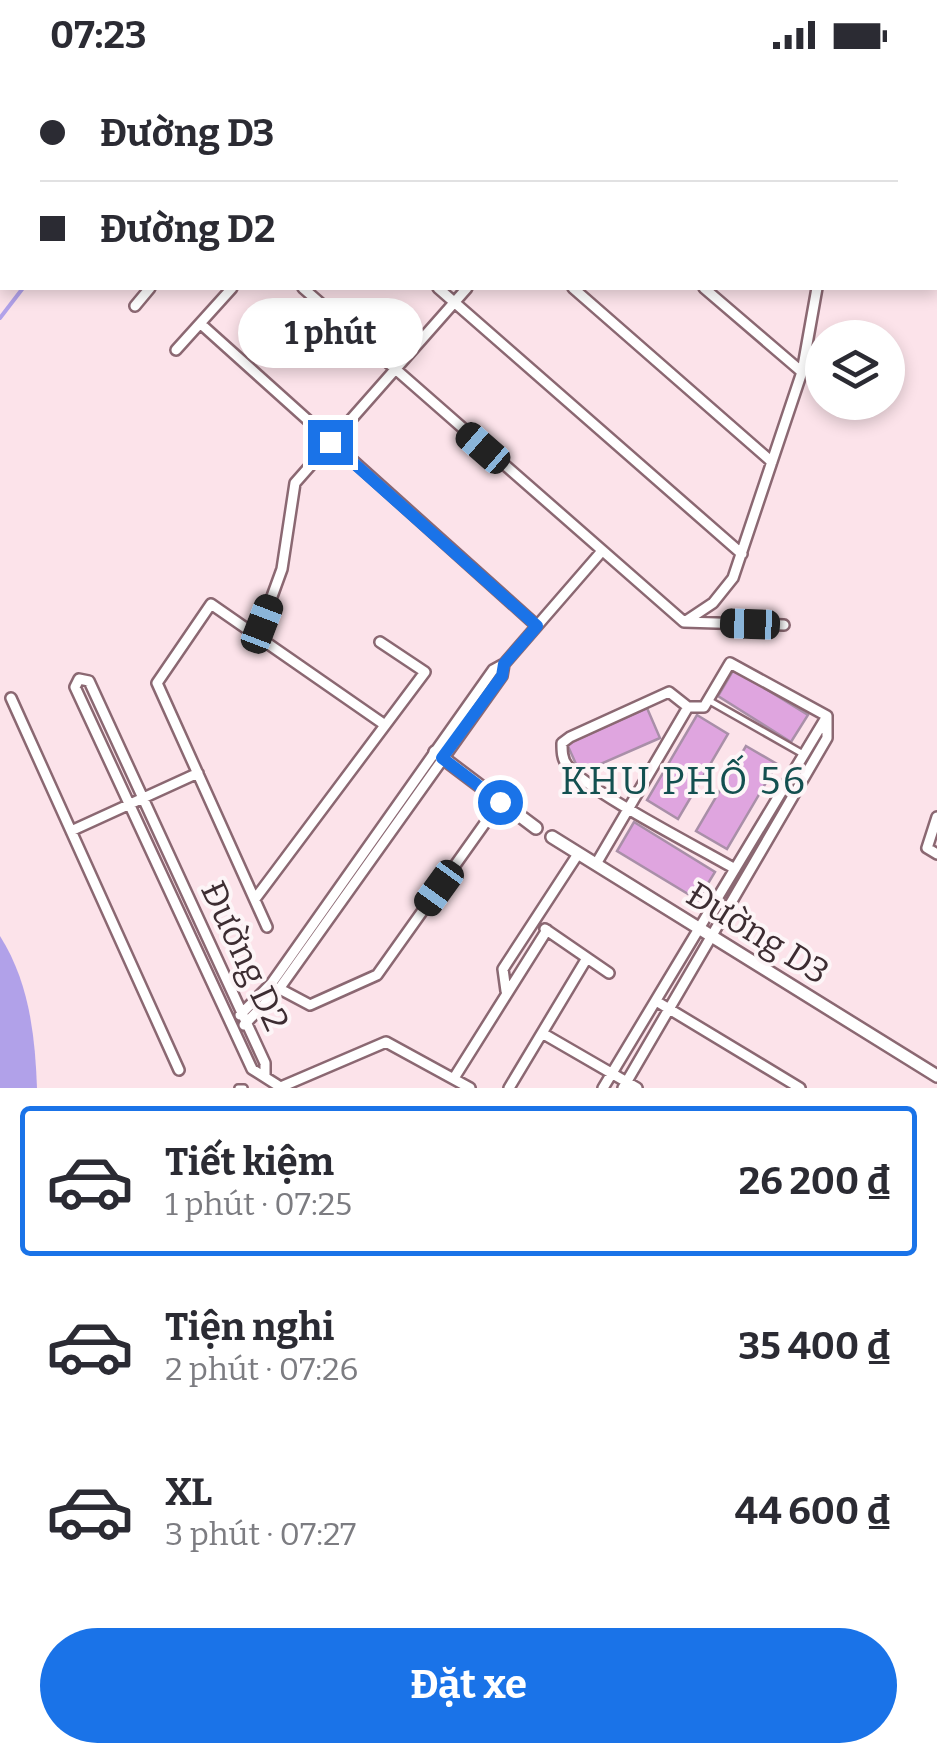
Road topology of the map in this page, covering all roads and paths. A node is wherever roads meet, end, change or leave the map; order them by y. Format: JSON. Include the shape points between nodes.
{"nodes":[{"id":1,"x":148,"y":290,"type":"edge"},
{"id":2,"x":230,"y":290,"type":"edge"},
{"id":3,"x":305,"y":290,"type":"edge"},
{"id":4,"x":440,"y":290,"type":"edge"},
{"id":5,"x":465,"y":290,"type":"edge"},
{"id":6,"x":575,"y":290,"type":"edge"},
{"id":7,"x":706,"y":290,"type":"edge"},
{"id":8,"x":817,"y":290,"type":"edge"},
{"id":9,"x":454,"y":302,"type":"junction"},
{"id":10,"x":135,"y":306,"type":"dead end"},
{"id":11,"x":202,"y":326,"type":"junction"},
{"id":12,"x":176,"y":350,"type":"dead end"},
{"id":13,"x":394,"y":370,"type":"junction"},
{"id":14,"x":802,"y":372,"type":"junction"},
{"id":15,"x":330,"y":442,"type":"junction"},
{"id":16,"x":772,"y":462,"type":"junction"},
{"id":17,"x":602,"y":552,"type":"junction"},
{"id":18,"x":742,"y":554,"type":"junction"},
{"id":19,"x":684,"y":622,"type":"junction"},
{"id":20,"x":262,"y":624,"type":"dead end"},
{"id":21,"x":784,"y":625,"type":"dead end"},
{"id":22,"x":537,"y":626,"type":"junction"},
{"id":23,"x":380,"y":642,"type":"dead end"},
{"id":24,"x":11,"y":698,"type":"dead end"},
{"id":25,"x":708,"y":700,"type":"junction"},
{"id":26,"x":688,"y":707,"type":"junction"},
{"id":27,"x":827,"y":716,"type":"junction"},
{"id":28,"x":385,"y":725,"type":"junction"},
{"id":29,"x":803,"y":754,"type":"junction"},
{"id":30,"x":438,"y":755,"type":"junction"},
{"id":31,"x":198,"y":773,"type":"junction"},
{"id":32,"x":143,"y":798,"type":"junction"},
{"id":33,"x":500,"y":802,"type":"junction"},
{"id":34,"x":130,"y":804,"type":"junction"},
{"id":35,"x":629,"y":806,"type":"junction"},
{"id":36,"x":937,"y":817,"type":"edge"},
{"id":37,"x":536,"y":828,"type":"dead end"},
{"id":38,"x":71,"y":831,"type":"junction"},
{"id":39,"x":552,"y":837,"type":"dead end"},
{"id":40,"x":578,"y":854,"type":"junction"},
{"id":41,"x":937,"y":854,"type":"edge"},
{"id":42,"x":596,"y":864,"type":"junction"},
{"id":43,"x":735,"y":869,"type":"junction"},
{"id":44,"x":255,"y":899,"type":"junction"},
{"id":45,"x":534,"y":922,"type":"junction"},
{"id":46,"x":267,"y":927,"type":"dead end"},
{"id":47,"x":547,"y":930,"type":"junction"},
{"id":48,"x":698,"y":930,"type":"junction"},
{"id":49,"x":711,"y":936,"type":"junction"},
{"id":50,"x":587,"y":958,"type":"junction"},
{"id":51,"x":609,"y":972,"type":"dead end"},
{"id":52,"x":275,"y":986,"type":"junction"},
{"id":53,"x":506,"y":990,"type":"junction"},
{"id":54,"x":656,"y":1001,"type":"junction"},
{"id":55,"x":671,"y":1008,"type":"junction"},
{"id":56,"x":244,"y":1018,"type":"junction"},
{"id":57,"x":233,"y":1029,"type":"junction"},
{"id":58,"x":542,"y":1033,"type":"junction"},
{"id":59,"x":179,"y":1070,"type":"dead end"},
{"id":60,"x":612,"y":1074,"type":"junction"},
{"id":61,"x":937,"y":1076,"type":"edge"},
{"id":62,"x":265,"y":1078,"type":"junction"},
{"id":63,"x":454,"y":1078,"type":"junction"},
{"id":64,"x":624,"y":1085,"type":"edge"},
{"id":65,"x":281,"y":1088,"type":"edge"},
{"id":66,"x":470,"y":1088,"type":"edge"},
{"id":67,"x":509,"y":1088,"type":"edge"},
{"id":68,"x":603,"y":1088,"type":"edge"},
{"id":69,"x":637,"y":1088,"type":"edge"},
{"id":70,"x":800,"y":1088,"type":"edge"}],
"edges":[{"from":1,"to":10,"type":"street"},
{"from":2,"to":11,"type":"street"},
{"from":3,"to":13,"type":"street"},
{"from":4,"to":9,"type":"street"},
{"from":5,"to":9,"type":"street"},
{"from":6,"to":16,"type":"street"},
{"from":7,"to":14,"type":"street"},
{"from":8,"to":14,"type":"street"},
{"from":9,"to":13,"type":"street"},
{"from":9,"to":18,"type":"street"},
{"from":11,"to":12,"type":"street"},
{"from":11,"to":15,"type":"street"},
{"from":13,"to":15,"type":"street"},
{"from":13,"to":17,"type":"street"},
{"from":14,"to":16,"type":"street"},
{"from":15,"to":20,"type":"street","via":[[294,482],[282,568]]},
{"from":15,"to":22,"type":"street"},
{"from":16,"to":18,"type":"street"},
{"from":17,"to":19,"type":"street"},
{"from":17,"to":22,"type":"street"},
{"from":18,"to":19,"type":"street","via":[[713,604]]},
{"from":19,"to":21,"type":"street"},
{"from":22,"to":30,"type":"street","via":[[494,670]]},
{"from":23,"to":28,"type":"street","via":[[425,672]]},
{"from":24,"to":38,"type":"street"},
{"from":25,"to":26,"type":"street","via":[[704,707]]},
{"from":25,"to":27,"type":"street","via":[[730,664]]},
{"from":25,"to":29,"type":"lane"},
{"from":26,"to":35,"type":"street"},
{"from":26,"to":35,"type":"street","via":[[668,692],[562,743],[568,766]]},
{"from":27,"to":29,"type":"street"},
{"from":27,"to":49,"type":"street","via":[[826,738]]},
{"from":28,"to":31,"type":"street","via":[[211,604],[157,682]]},
{"from":28,"to":44,"type":"street"},
{"from":29,"to":43,"type":"street"},
{"from":30,"to":33,"type":"street"},
{"from":30,"to":52,"type":"street"},
{"from":31,"to":32,"type":"street"},
{"from":31,"to":44,"type":"street"},
{"from":32,"to":34,"type":"street"},
{"from":32,"to":34,"type":"street","name":"Đường D2","via":[[89,681],[79,679],[75,687]]},
{"from":32,"to":56,"type":"street","name":"Đường D2"},
{"from":33,"to":37,"type":"street"},
{"from":33,"to":52,"type":"street","via":[[377,975],[310,1005]]},
{"from":34,"to":38,"type":"street"},
{"from":34,"to":57,"type":"street","name":"Đường D2"},
{"from":35,"to":42,"type":"street"},
{"from":35,"to":43,"type":"street"},
{"from":36,"to":41,"type":"street","via":[[927,848]]},
{"from":38,"to":59,"type":"street"},
{"from":39,"to":40,"type":"street","name":"Đường D3"},
{"from":40,"to":42,"type":"street","name":"Đường D3"},
{"from":40,"to":45,"type":"street"},
{"from":42,"to":48,"type":"street","name":"Đường D3"},
{"from":43,"to":48,"type":"street"},
{"from":44,"to":46,"type":"street"},
{"from":45,"to":47,"type":"street"},
{"from":45,"to":53,"type":"street","via":[[502,968]]},
{"from":47,"to":50,"type":"street"},
{"from":47,"to":53,"type":"street"},
{"from":48,"to":49,"type":"street","name":"Đường D3"},
{"from":48,"to":54,"type":"street"},
{"from":49,"to":55,"type":"street"},
{"from":49,"to":61,"type":"street","name":"Đường D3"},
{"from":50,"to":51,"type":"street"},
{"from":50,"to":58,"type":"street"},
{"from":52,"to":56,"type":"street"},
{"from":53,"to":63,"type":"street"},
{"from":54,"to":55,"type":"street"},
{"from":54,"to":60,"type":"street"},
{"from":55,"to":64,"type":"street"},
{"from":55,"to":70,"type":"street"},
{"from":56,"to":57,"type":"street"},
{"from":56,"to":62,"type":"street","name":"Đường D2"},
{"from":57,"to":62,"type":"street","name":"Đường D2","via":[[252,1069]]},
{"from":58,"to":60,"type":"street"},
{"from":58,"to":67,"type":"street"},
{"from":60,"to":64,"type":"street"},
{"from":60,"to":68,"type":"street"},
{"from":62,"to":65,"type":"street"},
{"from":63,"to":65,"type":"street","via":[[386,1042]]},
{"from":63,"to":66,"type":"street"},
{"from":64,"to":69,"type":"street"}]}
